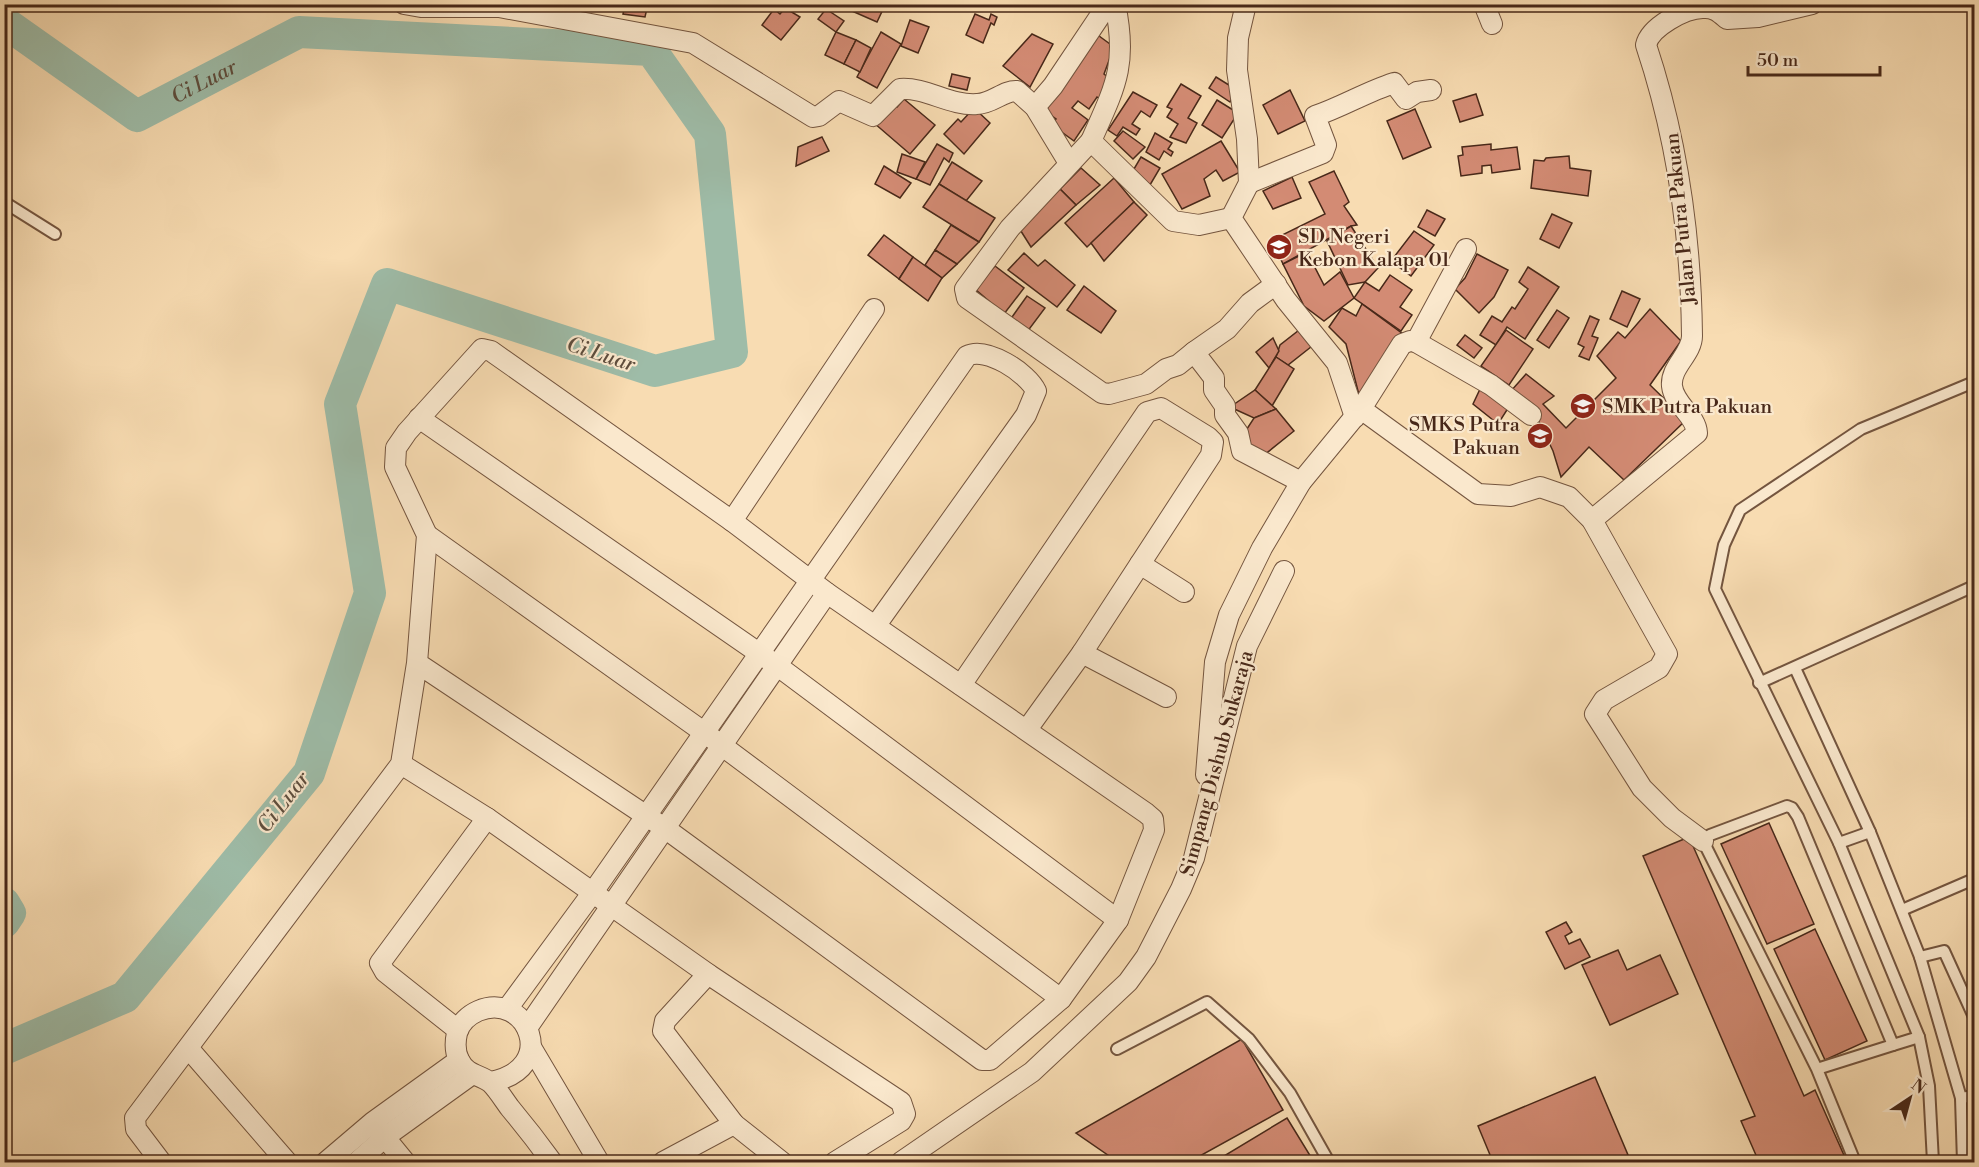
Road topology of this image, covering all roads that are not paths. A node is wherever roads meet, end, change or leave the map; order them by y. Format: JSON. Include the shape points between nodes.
{"nodes":[{"id":1,"x":404,"y":4,"type":"edge"},
{"id":2,"x":1107,"y":4,"type":"edge"},
{"id":3,"x":1114,"y":4,"type":"edge"},
{"id":4,"x":1246,"y":4,"type":"edge"},
{"id":5,"x":1484,"y":4,"type":"edge"},
{"id":6,"x":1812,"y":4,"type":"edge"},
{"id":7,"x":499,"y":5,"type":"edge"},
{"id":8,"x":1492,"y":24,"type":"dead end"},
{"id":9,"x":1431,"y":90,"type":"dead end"},
{"id":10,"x":1035,"y":107,"type":"junction"},
{"id":11,"x":1090,"y":141,"type":"junction"},
{"id":12,"x":1069,"y":163,"type":"junction"},
{"id":13,"x":1248,"y":183,"type":"junction"},
{"id":14,"x":4,"y":202,"type":"edge"},
{"id":15,"x":1231,"y":218,"type":"junction"},
{"id":16,"x":55,"y":234,"type":"dead end"},
{"id":17,"x":1466,"y":249,"type":"dead end"},
{"id":18,"x":1276,"y":284,"type":"junction"},
{"id":19,"x":874,"y":309,"type":"dead end"},
{"id":20,"x":1416,"y":342,"type":"junction"},
{"id":21,"x":1194,"y":352,"type":"junction"},
{"id":22,"x":1974,"y":382,"type":"edge"},
{"id":23,"x":1358,"y":413,"type":"junction"},
{"id":24,"x":1531,"y":415,"type":"dead end"},
{"id":25,"x":419,"y":418,"type":"junction"},
{"id":26,"x":1301,"y":482,"type":"junction"},
{"id":27,"x":1592,"y":520,"type":"junction"},
{"id":28,"x":732,"y":521,"type":"junction"},
{"id":29,"x":427,"y":534,"type":"junction"},
{"id":30,"x":1140,"y":564,"type":"junction"},
{"id":31,"x":1284,"y":571,"type":"dead end"},
{"id":32,"x":811,"y":579,"type":"junction"},
{"id":33,"x":1974,"y":586,"type":"edge"},
{"id":34,"x":1184,"y":592,"type":"dead end"},
{"id":35,"x":827,"y":593,"type":"junction"},
{"id":36,"x":876,"y":625,"type":"junction"},
{"id":37,"x":760,"y":653,"type":"junction"},
{"id":38,"x":1082,"y":653,"type":"junction"},
{"id":39,"x":417,"y":663,"type":"junction"},
{"id":40,"x":779,"y":667,"type":"junction"},
{"id":41,"x":1795,"y":668,"type":"junction"},
{"id":42,"x":1760,"y":683,"type":"junction"},
{"id":43,"x":961,"y":685,"type":"junction"},
{"id":44,"x":1166,"y":697,"type":"dead end"},
{"id":45,"x":1028,"y":729,"type":"junction"},
{"id":46,"x":705,"y":733,"type":"junction"},
{"id":47,"x":723,"y":747,"type":"junction"},
{"id":48,"x":401,"y":764,"type":"junction"},
{"id":49,"x":1207,"y":808,"type":"junction"},
{"id":50,"x":646,"y":816,"type":"junction"},
{"id":51,"x":487,"y":818,"type":"junction"},
{"id":52,"x":666,"y":829,"type":"junction"},
{"id":53,"x":1870,"y":832,"type":"junction"},
{"id":54,"x":1703,"y":841,"type":"junction"},
{"id":55,"x":1839,"y":843,"type":"junction"},
{"id":56,"x":1974,"y":879,"type":"edge"},
{"id":57,"x":593,"y":892,"type":"junction"},
{"id":58,"x":611,"y":904,"type":"junction"},
{"id":59,"x":1902,"y":910,"type":"junction"},
{"id":60,"x":1118,"y":920,"type":"junction"},
{"id":61,"x":1920,"y":957,"type":"junction"},
{"id":62,"x":708,"y":974,"type":"junction"},
{"id":63,"x":1061,"y":999,"type":"junction"},
{"id":64,"x":507,"y":1009,"type":"junction"},
{"id":65,"x":1974,"y":1017,"type":"edge"},
{"id":66,"x":527,"y":1028,"type":"junction"},
{"id":67,"x":458,"y":1030,"type":"junction"},
{"id":68,"x":1918,"y":1037,"type":"junction"},
{"id":69,"x":1893,"y":1045,"type":"junction"},
{"id":70,"x":531,"y":1047,"type":"junction"},
{"id":71,"x":189,"y":1049,"type":"junction"},
{"id":72,"x":1117,"y":1049,"type":"dead end"},
{"id":73,"x":459,"y":1060,"type":"junction"},
{"id":74,"x":1817,"y":1069,"type":"junction"},
{"id":75,"x":481,"y":1079,"type":"junction"},
{"id":76,"x":1974,"y":1096,"type":"edge"},
{"id":77,"x":1961,"y":1098,"type":"junction"},
{"id":78,"x":734,"y":1124,"type":"junction"},
{"id":79,"x":379,"y":1130,"type":"junction"},
{"id":80,"x":161,"y":1162,"type":"edge"},
{"id":81,"x":286,"y":1162,"type":"edge"},
{"id":82,"x":326,"y":1162,"type":"edge"},
{"id":83,"x":357,"y":1162,"type":"edge"},
{"id":84,"x":405,"y":1162,"type":"edge"},
{"id":85,"x":552,"y":1162,"type":"edge"},
{"id":86,"x":599,"y":1162,"type":"edge"},
{"id":87,"x":663,"y":1162,"type":"edge"},
{"id":88,"x":782,"y":1162,"type":"edge"},
{"id":89,"x":835,"y":1162,"type":"edge"},
{"id":90,"x":901,"y":1162,"type":"edge"},
{"id":91,"x":1329,"y":1162,"type":"edge"},
{"id":92,"x":1855,"y":1162,"type":"edge"},
{"id":93,"x":1933,"y":1162,"type":"edge"},
{"id":94,"x":1963,"y":1162,"type":"edge"}],
"edges":[{"from":1,"to":7,"type":"street","via":[[422,8]]},
{"from":2,"to":10,"type":"street"},
{"from":3,"to":11,"type":"street","via":[[1121,45],[1118,78]]},
{"from":4,"to":13,"type":"street","via":[[1238,38],[1238,70]]},
{"from":5,"to":8,"type":"street"},
{"from":6,"to":27,"type":"street","name":"Jalan Putra Pakuan","via":[[1758,17],[1727,19],[1716,10],[1701,7],[1668,21],[1648,38],[1646,45],[1669,120],[1684,210],[1692,342],[1672,385],[1697,433]]},
{"from":7,"to":10,"type":"street","via":[[693,43],[813,117],[839,101],[873,116],[893,93],[908,88],[962,104],[989,102],[1013,91],[1023,94]]},
{"from":9,"to":13,"type":"street","via":[[1406,99],[1394,83],[1315,116],[1326,144],[1323,153]]},
{"from":10,"to":12,"type":"street"},
{"from":11,"to":12,"type":"street"},
{"from":11,"to":15,"type":"street","via":[[1173,221],[1199,225]]},
{"from":12,"to":21,"type":"street","via":[[1010,228],[965,289],[967,298],[1102,393],[1146,384]]},
{"from":13,"to":15,"type":"street"},
{"from":14,"to":16,"type":"lane"},
{"from":15,"to":18,"type":"street"},
{"from":17,"to":20,"type":"street"},
{"from":18,"to":21,"type":"street","via":[[1250,303],[1227,329]]},
{"from":18,"to":23,"type":"street","via":[[1336,363]]},
{"from":19,"to":28,"type":"street"},
{"from":20,"to":23,"type":"street","via":[[1402,344]]},
{"from":20,"to":24,"type":"street","via":[[1491,385]]},
{"from":21,"to":26,"type":"street","via":[[1214,378],[1216,394],[1238,433],[1242,451]]},
{"from":22,"to":42,"type":"lane","via":[[1861,429],[1740,510],[1724,545],[1715,589]]},
{"from":23,"to":26,"type":"street"},
{"from":23,"to":27,"type":"street","via":[[1478,494],[1511,496],[1540,487],[1569,497]]},
{"from":25,"to":28,"type":"street","via":[[477,351],[487,350]]},
{"from":25,"to":29,"type":"street","via":[[396,448],[393,460]]},
{"from":25,"to":37,"type":"street"},
{"from":26,"to":49,"type":"street","via":[[1262,548],[1222,633],[1211,697]]},
{"from":27,"to":54,"type":"street","via":[[1667,654],[1659,668],[1604,700],[1595,714],[1642,788]]},
{"from":28,"to":32,"type":"street"},
{"from":29,"to":39,"type":"street"},
{"from":29,"to":46,"type":"street"},
{"from":30,"to":34,"type":"street"},
{"from":30,"to":38,"type":"street"},
{"from":30,"to":43,"type":"street","via":[[1213,449],[1208,437],[1161,408],[1147,411],[1135,426]]},
{"from":31,"to":49,"type":"street","name":"Simpang Dishub Sukaraja","via":[[1246,646]]},
{"from":32,"to":35,"type":"street"},
{"from":32,"to":36,"type":"street","via":[[967,356],[975,353],[1013,366],[1036,391],[1026,415]]},
{"from":32,"to":37,"type":"street"},
{"from":33,"to":41,"type":"lane"},
{"from":35,"to":36,"type":"street"},
{"from":35,"to":40,"type":"street"},
{"from":36,"to":43,"type":"street"},
{"from":37,"to":40,"type":"street"},
{"from":37,"to":46,"type":"street"},
{"from":38,"to":44,"type":"street"},
{"from":38,"to":45,"type":"street"},
{"from":39,"to":48,"type":"street"},
{"from":39,"to":50,"type":"street"},
{"from":40,"to":47,"type":"street"},
{"from":40,"to":60,"type":"street"},
{"from":41,"to":42,"type":"lane"},
{"from":41,"to":53,"type":"lane"},
{"from":42,"to":55,"type":"lane"},
{"from":43,"to":45,"type":"street"},
{"from":45,"to":60,"type":"street","via":[[1153,819],[1154,830]]},
{"from":46,"to":47,"type":"street"},
{"from":46,"to":50,"type":"street"},
{"from":47,"to":52,"type":"street"},
{"from":47,"to":63,"type":"street"},
{"from":48,"to":51,"type":"street"},
{"from":48,"to":71,"type":"street"},
{"from":49,"to":90,"type":"street","name":"Simpang Dishub Sukaraja","via":[[1181,889],[1146,957],[1128,982],[1032,1072]]},
{"from":50,"to":52,"type":"street"},
{"from":50,"to":57,"type":"street"},
{"from":51,"to":57,"type":"street"},
{"from":51,"to":67,"type":"street","via":[[380,963],[385,972]]},
{"from":52,"to":58,"type":"street"},
{"from":52,"to":63,"type":"street","via":[[977,1059],[990,1060]]},
{"from":53,"to":55,"type":"lane"},
{"from":53,"to":59,"type":"lane"},
{"from":54,"to":69,"type":"lane","via":[[1787,806],[1792,808]]},
{"from":54,"to":74,"type":"lane"},
{"from":55,"to":68,"type":"lane"},
{"from":56,"to":59,"type":"lane"},
{"from":57,"to":58,"type":"street"},
{"from":57,"to":64,"type":"street"},
{"from":58,"to":62,"type":"street"},
{"from":58,"to":66,"type":"street"},
{"from":59,"to":61,"type":"lane"},
{"from":60,"to":63,"type":"street"},
{"from":61,"to":65,"type":"lane","via":[[1944,951]]},
{"from":61,"to":77,"type":"lane"},
{"from":62,"to":78,"type":"street","via":[[665,1021],[663,1031]]},
{"from":62,"to":89,"type":"street","via":[[901,1102],[905,1114],[901,1121]]},
{"from":64,"to":66,"type":"street"},
{"from":64,"to":67,"type":"street","via":[[488,1007],[469,1015]]},
{"from":66,"to":70,"type":"street"},
{"from":67,"to":73,"type":"street","via":[[455,1045]]},
{"from":68,"to":69,"type":"lane"},
{"from":68,"to":93,"type":"lane","via":[[1929,1086]]},
{"from":69,"to":74,"type":"lane"},
{"from":70,"to":75,"type":"street","via":[[524,1066],[509,1079]]},
{"from":70,"to":86,"type":"street"},
{"from":71,"to":80,"type":"street","via":[[135,1118],[136,1129]]},
{"from":71,"to":81,"type":"street"},
{"from":72,"to":91,"type":"lane","via":[[1208,1003],[1249,1039],[1283,1084]]},
{"from":73,"to":75,"type":"street"},
{"from":73,"to":79,"type":"street"},
{"from":74,"to":92,"type":"lane"},
{"from":75,"to":79,"type":"street"},
{"from":75,"to":85,"type":"street"},
{"from":76,"to":77,"type":"lane"},
{"from":77,"to":94,"type":"lane"},
{"from":78,"to":87,"type":"street"},
{"from":78,"to":88,"type":"street"},
{"from":79,"to":82,"type":"street"},
{"from":79,"to":83,"type":"street"},
{"from":79,"to":84,"type":"street"}]}
